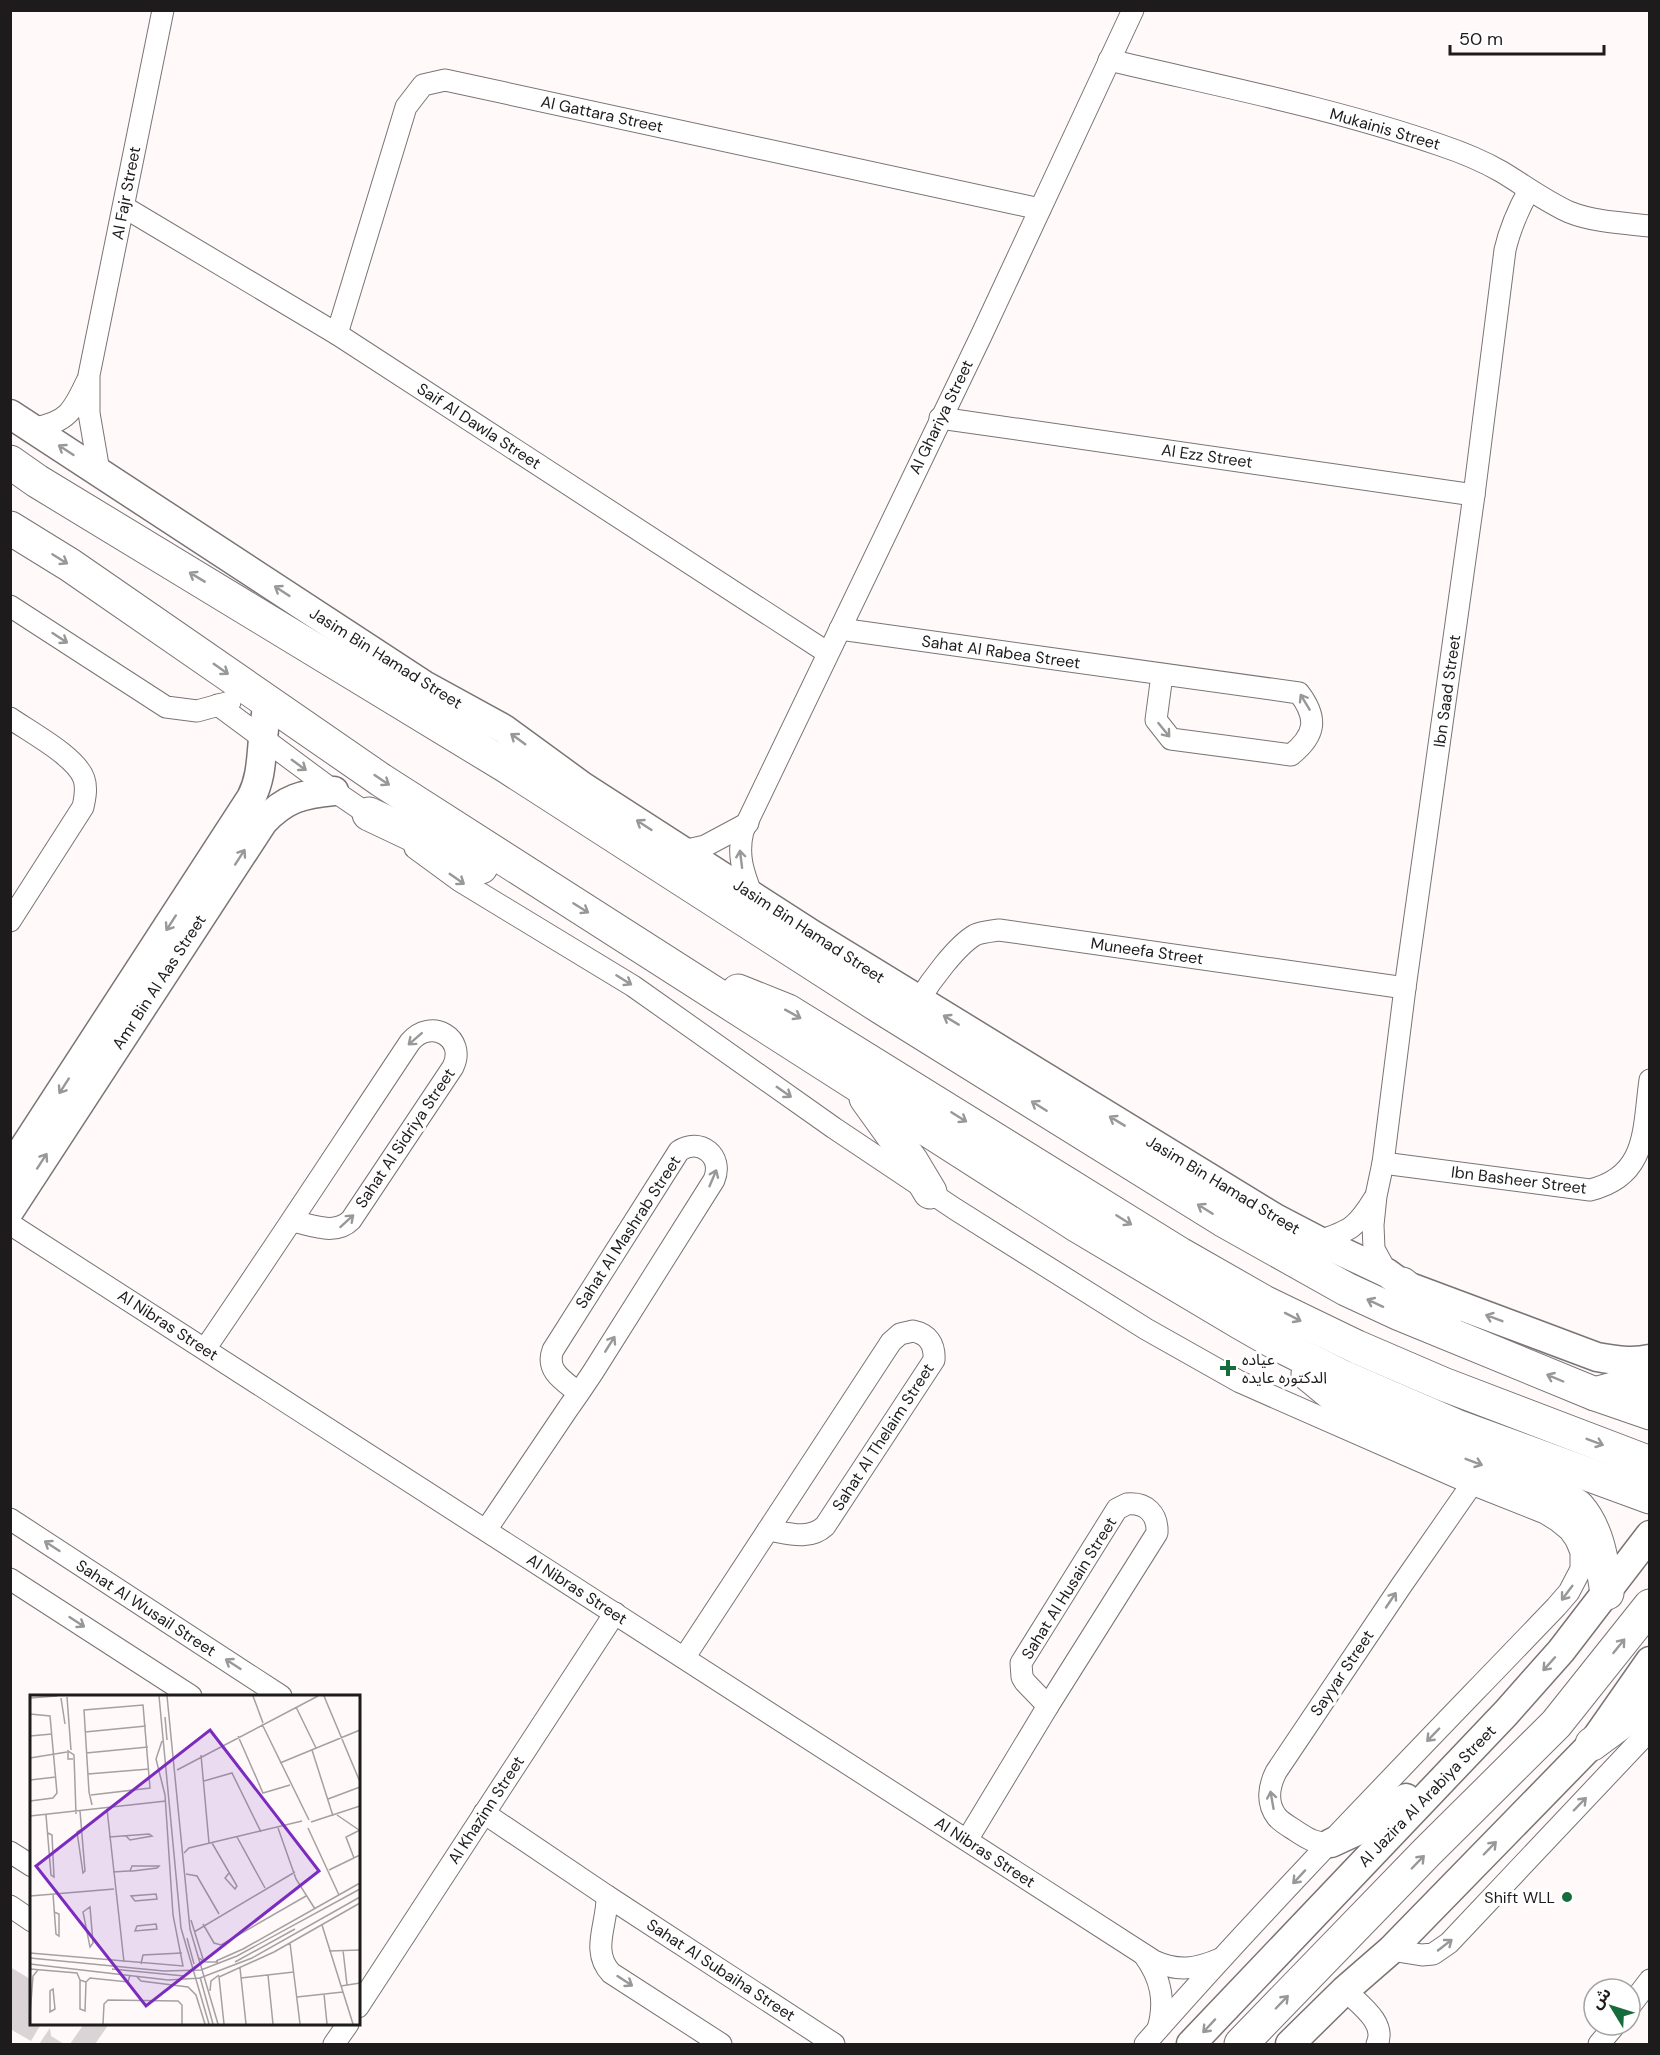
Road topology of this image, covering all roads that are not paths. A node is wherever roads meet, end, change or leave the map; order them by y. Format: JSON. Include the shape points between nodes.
{"nodes":[{"id":1,"x":163,"y":10,"type":"edge"},
{"id":2,"x":1133,"y":10,"type":"edge"},
{"id":3,"x":1109,"y":60,"type":"junction"},
{"id":4,"x":1529,"y":190,"type":"junction"},
{"id":5,"x":124,"y":207,"type":"junction"},
{"id":6,"x":1040,"y":209,"type":"junction"},
{"id":7,"x":1650,"y":226,"type":"edge"},
{"id":8,"x":337,"y":334,"type":"junction"},
{"id":9,"x":89,"y":375,"type":"junction"},
{"id":10,"x":940,"y":418,"type":"junction"},
{"id":11,"x":22,"y":421,"type":"edge"},
{"id":12,"x":10,"y":462,"type":"edge"},
{"id":13,"x":99,"y":471,"type":"junction"},
{"id":14,"x":24,"y":479,"type":"edge"},
{"id":15,"x":1474,"y":495,"type":"junction"},
{"id":16,"x":10,"y":528,"type":"edge"},
{"id":17,"x":10,"y":606,"type":"edge"},
{"id":18,"x":840,"y":629,"type":"junction"},
{"id":19,"x":828,"y":653,"type":"junction"},
{"id":20,"x":1162,"y":675,"type":"junction"},
{"id":21,"x":263,"y":698,"type":"junction"},
{"id":22,"x":218,"y":705,"type":"junction"},
{"id":23,"x":10,"y":718,"type":"edge"},
{"id":24,"x":263,"y":739,"type":"junction"},
{"id":25,"x":506,"y":766,"type":"junction"},
{"id":26,"x":582,"y":786,"type":"junction"},
{"id":27,"x":334,"y":791,"type":"junction"},
{"id":28,"x":369,"y":814,"type":"junction"},
{"id":29,"x":748,"y":823,"type":"junction"},
{"id":30,"x":683,"y":851,"type":"junction"},
{"id":31,"x":539,"y":882,"type":"junction"},
{"id":32,"x":207,"y":887,"type":"junction"},
{"id":33,"x":752,"y":895,"type":"junction"},
{"id":34,"x":10,"y":921,"type":"edge"},
{"id":35,"x":813,"y":935,"type":"junction"},
{"id":36,"x":834,"y":977,"type":"junction"},
{"id":37,"x":698,"y":983,"type":"junction"},
{"id":38,"x":1405,"y":987,"type":"junction"},
{"id":39,"x":919,"y":1000,"type":"junction"},
{"id":40,"x":1650,"y":1080,"type":"edge"},
{"id":41,"x":854,"y":1082,"type":"junction"},
{"id":42,"x":1383,"y":1163,"type":"junction"},
{"id":43,"x":10,"y":1169,"type":"edge"},
{"id":44,"x":930,"y":1192,"type":"junction"},
{"id":45,"x":1376,"y":1196,"type":"junction"},
{"id":46,"x":10,"y":1210,"type":"edge"},
{"id":47,"x":292,"y":1221,"type":"junction"},
{"id":48,"x":10,"y":1224,"type":"edge"},
{"id":49,"x":1319,"y":1241,"type":"junction"},
{"id":50,"x":1395,"y":1278,"type":"junction"},
{"id":51,"x":1451,"y":1334,"type":"junction"},
{"id":52,"x":1283,"y":1347,"type":"junction"},
{"id":53,"x":205,"y":1349,"type":"junction"},
{"id":54,"x":1650,"y":1359,"type":"edge"},
{"id":55,"x":1650,"y":1379,"type":"edge"},
{"id":56,"x":579,"y":1393,"type":"junction"},
{"id":57,"x":1595,"y":1394,"type":"junction"},
{"id":58,"x":1650,"y":1413,"type":"edge"},
{"id":59,"x":1650,"y":1463,"type":"edge"},
{"id":60,"x":1472,"y":1485,"type":"junction"},
{"id":61,"x":1650,"y":1497,"type":"edge"},
{"id":62,"x":10,"y":1520,"type":"edge"},
{"id":63,"x":486,"y":1530,"type":"junction"},
{"id":64,"x":768,"y":1530,"type":"junction"},
{"id":65,"x":1650,"y":1535,"type":"edge"},
{"id":66,"x":10,"y":1579,"type":"edge"},
{"id":67,"x":1607,"y":1593,"type":"junction"},
{"id":68,"x":1650,"y":1606,"type":"edge"},
{"id":69,"x":615,"y":1613,"type":"junction"},
{"id":70,"x":684,"y":1658,"type":"junction"},
{"id":71,"x":1650,"y":1661,"type":"edge"},
{"id":72,"x":189,"y":1695,"type":"edge"},
{"id":73,"x":279,"y":1695,"type":"edge"},
{"id":74,"x":1650,"y":1695,"type":"edge"},
{"id":75,"x":1048,"y":1706,"type":"junction"},
{"id":76,"x":1650,"y":1730,"type":"edge"},
{"id":77,"x":1592,"y":1744,"type":"junction"},
{"id":78,"x":1451,"y":1770,"type":"junction"},
{"id":79,"x":484,"y":1813,"type":"junction"},
{"id":80,"x":967,"y":1840,"type":"junction"},
{"id":81,"x":1331,"y":1843,"type":"junction"},
{"id":82,"x":10,"y":1852,"type":"edge"},
{"id":83,"x":30,"y":1865,"type":"edge"},
{"id":84,"x":607,"y":1896,"type":"junction"},
{"id":85,"x":10,"y":1906,"type":"edge"},
{"id":86,"x":30,"y":1920,"type":"edge"},
{"id":87,"x":1390,"y":1950,"type":"junction"},
{"id":88,"x":1143,"y":1954,"type":"junction"},
{"id":89,"x":1223,"y":1958,"type":"junction"},
{"id":90,"x":1345,"y":1990,"type":"junction"},
{"id":91,"x":360,"y":2004,"type":"edge"},
{"id":92,"x":347,"y":2025,"type":"edge"},
{"id":93,"x":1151,"y":2037,"type":"edge"},
{"id":94,"x":334,"y":2044,"type":"edge"},
{"id":95,"x":721,"y":2044,"type":"edge"},
{"id":96,"x":834,"y":2044,"type":"edge"},
{"id":97,"x":1191,"y":2044,"type":"edge"},
{"id":98,"x":1241,"y":2044,"type":"edge"},
{"id":99,"x":1290,"y":2044,"type":"edge"},
{"id":100,"x":1377,"y":2044,"type":"edge"}],
"edges":[{"from":1,"to":5,"type":"street","name":"Al Fajr Street"},
{"from":2,"to":3,"type":"street","name":"Al Ghariya Street"},
{"from":3,"to":4,"type":"street","name":"Mukainis Street","via":[[1350,118],[1438,144],[1501,171]]},
{"from":3,"to":6,"type":"street","name":"Al Ghariya Street"},
{"from":4,"to":7,"type":"street","name":"Mukainis Street","via":[[1593,219]]},
{"from":4,"to":15,"type":"street","name":"Ibn Saad Street","via":[[1514,219],[1505,250]]},
{"from":5,"to":8,"type":"street","name":"Saif Al Dawla Street"},
{"from":5,"to":9,"type":"street","name":"Al Fajr Street"},
{"from":6,"to":8,"type":"street","name":"Al Gattara Street","via":[[445,80],[423,84],[406,107]]},
{"from":6,"to":10,"type":"street","name":"Al Ghariya Street"},
{"from":8,"to":19,"type":"street","name":"Saif Al Dawla Street"},
{"from":9,"to":11,"type":"street","name":"Al Fajr Street","via":[[70,413],[51,425]]},
{"from":9,"to":13,"type":"street","name":"Al Fajr Street","via":[[89,413]]},
{"from":10,"to":15,"type":"street","name":"Al Ezz Street"},
{"from":10,"to":18,"type":"street","name":"Al Ghariya Street"},
{"from":13,"to":11,"type":"street","name":"Jasim Bin Hamad Street","one_way":true},
{"from":12,"to":14,"type":"main road","name":"Jasim Bin Hamad Street"},
{"from":26,"to":13,"type":"street","name":"Jasim Bin Hamad Street","one_way":true,"via":[[504,729],[423,685]]},
{"from":25,"to":14,"type":"main road","name":"Jasim Bin Hamad Street","one_way":true},
{"from":15,"to":38,"type":"street","name":"Ibn Saad Street"},
{"from":16,"to":21,"type":"main road","one_way":true},
{"from":17,"to":22,"type":"street","one_way":true,"via":[[165,707],[196,711]]},
{"from":18,"to":19,"type":"street","name":"Al Ghariya Street"},
{"from":18,"to":20,"type":"street","name":"Sahat Al Rabea Street"},
{"from":19,"to":29,"type":"street","name":"Al Ghariya Street"},
{"from":20,"to":20,"type":"street","name":"Sahat Al Rabea Street","one_way":true,"via":[[1156,720],[1172,739],[1292,755],[1305,744],[1313,726],[1310,707],[1299,693]]},
{"from":21,"to":22,"type":"street"},
{"from":21,"to":24,"type":"street","name":"Amr Bin Al Aas Street"},
{"from":21,"to":31,"type":"main road","one_way":true},
{"from":22,"to":24,"type":"street"},
{"from":23,"to":34,"type":"street","via":[[73,760],[85,781],[85,795],[83,807]]},
{"from":24,"to":27,"type":"street","one_way":true},
{"from":24,"to":32,"type":"street","name":"Amr Bin Al Aas Street","via":[[256,789]]},
{"from":25,"to":26,"type":"main road"},
{"from":25,"to":36,"type":"main road","name":"Jasim Bin Hamad Street"},
{"from":30,"to":26,"type":"street","name":"Jasim Bin Hamad Street","one_way":true},
{"from":27,"to":28,"type":"street"},
{"from":32,"to":27,"type":"street","name":"Amr Bin Al Aas Street","one_way":true,"via":[[280,805],[307,794]]},
{"from":28,"to":31,"type":"main road","via":[[495,873]]},
{"from":28,"to":44,"type":"street","one_way":true,"via":[[460,881],[633,986]]},
{"from":29,"to":30,"type":"street","via":[[705,846]]},
{"from":33,"to":29,"type":"street","name":"Al Ghariya Street","one_way":true,"via":[[740,861],[741,841]]},
{"from":30,"to":33,"type":"street","name":"Jasim Bin Hamad Street"},
{"from":31,"to":37,"type":"main road","one_way":true},
{"from":32,"to":43,"type":"street","name":"Amr Bin Al Aas Street","one_way":true},
{"from":46,"to":32,"type":"street","name":"Amr Bin Al Aas Street","one_way":true},
{"from":33,"to":35,"type":"street","name":"Jasim Bin Hamad Street"},
{"from":35,"to":36,"type":"main road"},
{"from":35,"to":39,"type":"street","name":"Jasim Bin Hamad Street"},
{"from":51,"to":36,"type":"main road","name":"Jasim Bin Hamad Street","one_way":true,"via":[[1346,1289],[1223,1220]]},
{"from":37,"to":41,"type":"main road"},
{"from":37,"to":59,"type":"main road","one_way":true,"via":[[739,992],[788,1011],[1180,1254],[1284,1312],[1443,1384]]},
{"from":38,"to":39,"type":"street","name":"Muneefa Street","via":[[999,930],[976,935],[952,956]]},
{"from":38,"to":42,"type":"street","name":"Ibn Saad Street"},
{"from":49,"to":39,"type":"street","name":"Jasim Bin Hamad Street","one_way":true,"via":[[1275,1218]]},
{"from":40,"to":42,"type":"street","name":"Ibn Basheer Street","via":[[1640,1148],[1633,1164],[1607,1186],[1590,1190]]},
{"from":41,"to":44,"type":"main road"},
{"from":41,"to":52,"type":"main road","via":[[1078,1226]]},
{"from":42,"to":45,"type":"street","name":"Ibn Saad Street"},
{"from":44,"to":60,"type":"street","via":[[1146,1329],[1240,1382]]},
{"from":45,"to":49,"type":"street","name":"Ibn Saad Street","via":[[1360,1221],[1343,1234]]},
{"from":45,"to":50,"type":"street","name":"Ibn Saad Street","via":[[1374,1249]]},
{"from":47,"to":47,"type":"street","name":"Sahat Al Sidriya Street","one_way":true,"via":[[330,1229],[345,1226],[351,1220],[453,1067],[456,1049],[446,1035],[427,1031],[410,1042]]},
{"from":47,"to":53,"type":"street","name":"Sahat Al Sidriya Street"},
{"from":48,"to":53,"type":"street","name":"Al Nibras Street"},
{"from":49,"to":50,"type":"street","name":"Jasim Bin Hamad Street"},
{"from":50,"to":51,"type":"main road","via":[[1427,1305]]},
{"from":54,"to":50,"type":"street","name":"Jasim Bin Hamad Street","one_way":true,"via":[[1597,1357]]},
{"from":57,"to":51,"type":"main road","name":"Jasim Bin Hamad Street","one_way":true},
{"from":52,"to":61,"type":"main road","via":[[1456,1426]]},
{"from":52,"to":67,"type":"main road","one_way":true,"via":[[1327,1391],[1364,1415],[1577,1505],[1599,1547]]},
{"from":53,"to":63,"type":"street","name":"Al Nibras Street"},
{"from":55,"to":57,"type":"main road"},
{"from":56,"to":56,"type":"street","name":"Sahat Al Mashrab Street","one_way":true,"via":[[714,1180],[716,1162],[705,1148],[694,1145],[679,1151],[553,1350],[553,1370]]},
{"from":56,"to":63,"type":"street","name":"Sahat Al Mashrab Street"},
{"from":57,"to":58,"type":"main road","name":"Jasim Bin Hamad Street"},
{"from":81,"to":60,"type":"street","name":"Sayyar Street","one_way":true,"via":[[1309,1839],[1277,1817],[1270,1801],[1270,1784]]},
{"from":60,"to":81,"type":"street","one_way":true,"via":[[1545,1513],[1569,1530],[1581,1552],[1581,1569],[1569,1592]]},
{"from":73,"to":62,"type":"street","name":"Sahat Al Wusail Street","one_way":true},
{"from":63,"to":69,"type":"street","name":"Al Nibras Street"},
{"from":64,"to":64,"type":"street","name":"Sahat Al Thelaim Street","via":[[812,1535],[825,1526],[934,1359],[932,1343],[924,1335],[913,1331],[895,1337]]},
{"from":64,"to":70,"type":"street","name":"Sahat Al Thelaim Street"},
{"from":65,"to":67,"type":"street","name":"Al Jazira Al Arabiya Street"},
{"from":66,"to":72,"type":"street","one_way":true},
{"from":67,"to":78,"type":"street","name":"Al Jazira Al Arabiya Street","one_way":true,"via":[[1553,1660]]},
{"from":98,"to":68,"type":"main road","one_way":true,"via":[[1556,1724]]},
{"from":69,"to":70,"type":"street","name":"Al Nibras Street"},
{"from":69,"to":79,"type":"street","name":"Al Khazinn Street"},
{"from":70,"to":80,"type":"street","name":"Al Nibras Street"},
{"from":71,"to":77,"type":"street"},
{"from":74,"to":77,"type":"main road"},
{"from":75,"to":75,"type":"street","name":"Sahat Al Husain Street","via":[[1155,1538],[1154,1514],[1144,1506],[1127,1504],[1117,1509],[1021,1664],[1025,1682]]},
{"from":75,"to":80,"type":"street","name":"Sahat Al Husain Street"},
{"from":87,"to":76,"type":"street","one_way":true,"via":[[1433,1954],[1449,1943]]},
{"from":87,"to":77,"type":"street","one_way":true},
{"from":78,"to":81,"type":"street","via":[[1370,1825]]},
{"from":78,"to":97,"type":"street","name":"Al Jazira Al Arabiya Street","one_way":true},
{"from":79,"to":84,"type":"street","name":"Sahat Al Subaiha Street"},
{"from":79,"to":91,"type":"street","name":"Al Khazinn Street"},
{"from":80,"to":88,"type":"street","name":"Al Nibras Street"},
{"from":81,"to":89,"type":"street","one_way":true},
{"from":82,"to":83,"type":"street"},
{"from":84,"to":95,"type":"street","one_way":true,"via":[[600,1949],[604,1966]]},
{"from":84,"to":96,"type":"street","name":"Sahat Al Subaiha Street"},
{"from":85,"to":86,"type":"street"},
{"from":87,"to":90,"type":"street"},
{"from":88,"to":89,"type":"street","name":"Al Nibras Street","via":[[1178,1969],[1203,1966]]},
{"from":88,"to":93,"type":"street","name":"Al Nibras Street","via":[[1153,1967],[1162,1998],[1162,2015]]},
{"from":89,"to":93,"type":"street"},
{"from":90,"to":99,"type":"street"},
{"from":90,"to":100,"type":"street","via":[[1379,2028]]},
{"from":92,"to":94,"type":"street"}]}
